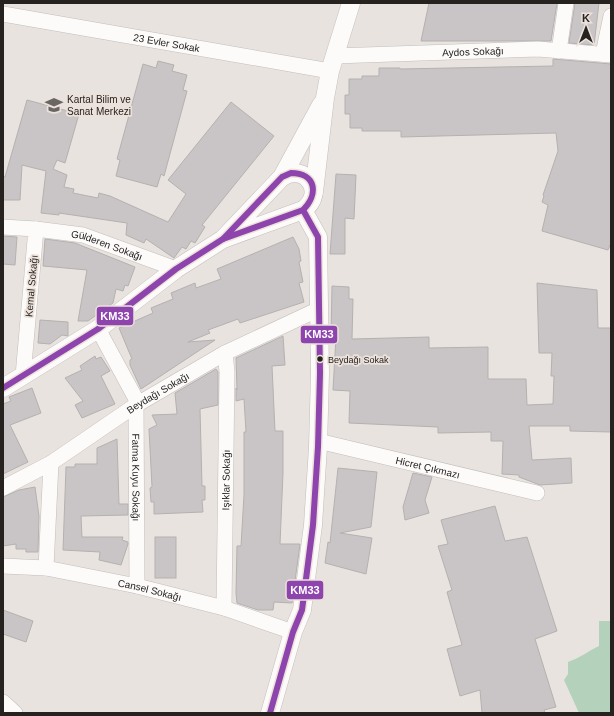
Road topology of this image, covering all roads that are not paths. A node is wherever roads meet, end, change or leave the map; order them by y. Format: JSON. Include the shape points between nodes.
{"nodes":[{"id":1,"x":352,"y":3,"type":"edge"},
{"id":2,"x":566,"y":3,"type":"edge"},
{"id":3,"x":3,"y":14,"type":"edge"},
{"id":4,"x":611,"y":16,"type":"edge"},
{"id":5,"x":558,"y":51,"type":"junction"},
{"id":6,"x":607,"y":54,"type":"edge"},
{"id":7,"x":332,"y":64,"type":"junction"},
{"id":8,"x":325,"y":98,"type":"junction"},
{"id":9,"x":279,"y":181,"type":"junction"},
{"id":10,"x":314,"y":192,"type":"junction"},
{"id":11,"x":300,"y":211,"type":"junction"},
{"id":12,"x":3,"y":227,"type":"edge"},
{"id":13,"x":36,"y":229,"type":"junction"},
{"id":14,"x":223,"y":239,"type":"junction"},
{"id":15,"x":176,"y":269,"type":"junction"},
{"id":16,"x":319,"y":309,"type":"junction"},
{"id":17,"x":98,"y":328,"type":"junction"},
{"id":18,"x":224,"y":352,"type":"junction"},
{"id":19,"x":23,"y":376,"type":"junction"},
{"id":20,"x":3,"y":388,"type":"edge"},
{"id":21,"x":136,"y":405,"type":"junction"},
{"id":22,"x":318,"y":441,"type":"junction"},
{"id":23,"x":51,"y":463,"type":"junction"},
{"id":24,"x":3,"y":488,"type":"edge"},
{"id":25,"x":537,"y":493,"type":"dead end"},
{"id":26,"x":3,"y":566,"type":"edge"},
{"id":27,"x":46,"y":568,"type":"junction"},
{"id":28,"x":137,"y":586,"type":"junction"},
{"id":29,"x":224,"y":608,"type":"junction"},
{"id":30,"x":293,"y":632,"type":"junction"},
{"id":31,"x":3,"y":702,"type":"edge"},
{"id":32,"x":15,"y":713,"type":"edge"},
{"id":33,"x":270,"y":713,"type":"edge"}],
"edges":[{"from":1,"to":7,"type":"street"},
{"from":2,"to":5,"type":"street"},
{"from":3,"to":7,"type":"street","name":"23 Evler Sokak"},
{"from":4,"to":6,"type":"street"},
{"from":5,"to":6,"type":"street","name":"Aydos Sokağı"},
{"from":5,"to":7,"type":"street","name":"Aydos Sokağı","via":[[538,49]]},
{"from":7,"to":8,"type":"street"},
{"from":8,"to":9,"type":"street"},
{"from":8,"to":10,"type":"street"},
{"from":9,"to":10,"type":"street","via":[[293,173],[305,176],[310,180]]},
{"from":9,"to":11,"type":"street","via":[[275,194],[280,205],[285,209]]},
{"from":9,"to":14,"type":"street"},
{"from":10,"to":11,"type":"street","via":[[311,202]]},
{"from":11,"to":14,"type":"street"},
{"from":11,"to":16,"type":"street","via":[[318,237]]},
{"from":12,"to":13,"type":"street"},
{"from":13,"to":15,"type":"street","name":"Gülderen Sokağı","via":[[83,235]]},
{"from":13,"to":19,"type":"street","name":"Kemal Sokağı"},
{"from":14,"to":15,"type":"street"},
{"from":15,"to":17,"type":"street"},
{"from":16,"to":18,"type":"street","name":"Beydağı Sokağı"},
{"from":16,"to":22,"type":"street"},
{"from":17,"to":19,"type":"street"},
{"from":17,"to":21,"type":"street","name":"Fatma Kuyu Sokağı","via":[[136,399]]},
{"from":18,"to":21,"type":"street","name":"Beydağı Sokağı"},
{"from":18,"to":29,"type":"street","name":"Işıklar Sokağı","via":[[227,372]]},
{"from":19,"to":20,"type":"street"},
{"from":21,"to":23,"type":"street","name":"Beydağı Sokağı"},
{"from":21,"to":28,"type":"street","name":"Fatma Kuyu Sokağı"},
{"from":22,"to":25,"type":"street","name":"Hicret Çıkmazı"},
{"from":22,"to":30,"type":"street","via":[[307,583],[302,610]]},
{"from":23,"to":24,"type":"street","name":"Beydağı Sokağı"},
{"from":23,"to":27,"type":"street"},
{"from":26,"to":27,"type":"street","name":"Cansel Sokağı"},
{"from":27,"to":28,"type":"street","name":"Cansel Sokağı"},
{"from":28,"to":29,"type":"street","name":"Cansel Sokağı"},
{"from":29,"to":30,"type":"street","name":"Cansel Sokağı"},
{"from":30,"to":33,"type":"street"},
{"from":31,"to":32,"type":"street"}]}
